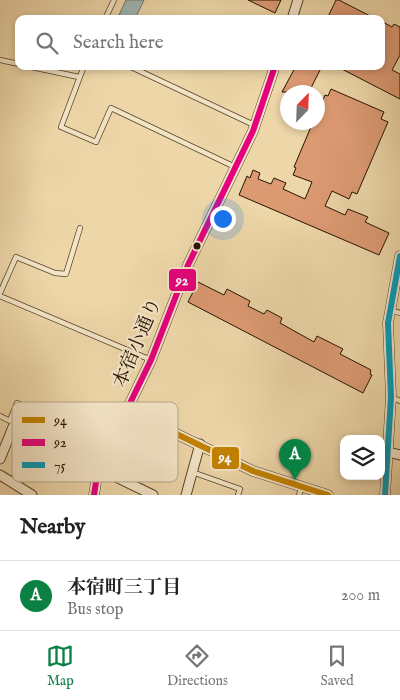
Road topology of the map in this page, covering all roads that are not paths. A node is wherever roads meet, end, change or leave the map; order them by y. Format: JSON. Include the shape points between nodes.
{"nodes":[{"id":1,"x":114,"y":0,"type":"edge"},
{"id":2,"x":298,"y":0,"type":"edge"},
{"id":3,"x":107,"y":15,"type":"edge"},
{"id":4,"x":293,"y":15,"type":"edge"},
{"id":5,"x":0,"y":60,"type":"edge"},
{"id":6,"x":15,"y":63,"type":"edge"},
{"id":7,"x":44,"y":70,"type":"edge"},
{"id":8,"x":82,"y":70,"type":"edge"},
{"id":9,"x":138,"y":70,"type":"edge"},
{"id":10,"x":274,"y":70,"type":"edge"},
{"id":11,"x":79,"y":78,"type":"junction"},
{"id":12,"x":255,"y":125,"type":"junction"},
{"id":13,"x":235,"y":167,"type":"junction"},
{"id":14,"x":80,"y":228,"type":"dead end"},
{"id":15,"x":400,"y":256,"type":"edge"},
{"id":16,"x":0,"y":294,"type":"edge"},
{"id":17,"x":390,"y":310,"type":"junction"},
{"id":18,"x":400,"y":313,"type":"edge"},
{"id":19,"x":151,"y":360,"type":"junction"},
{"id":20,"x":396,"y":399,"type":"edge"},
{"id":21,"x":131,"y":402,"type":"edge"},
{"id":22,"x":0,"y":416,"type":"edge"},
{"id":23,"x":12,"y":420,"type":"edge"},
{"id":24,"x":11,"y":423,"type":"junction"},
{"id":25,"x":178,"y":434,"type":"edge"},
{"id":26,"x":200,"y":444,"type":"junction"},
{"id":27,"x":2,"y":447,"type":"edge"},
{"id":28,"x":388,"y":452,"type":"junction"},
{"id":29,"x":400,"y":455,"type":"edge"},
{"id":30,"x":0,"y":459,"type":"edge"},
{"id":31,"x":192,"y":472,"type":"junction"},
{"id":32,"x":0,"y":475,"type":"edge"},
{"id":33,"x":96,"y":482,"type":"edge"},
{"id":34,"x":126,"y":482,"type":"edge"},
{"id":35,"x":300,"y":491,"type":"edge"},
{"id":36,"x":32,"y":495,"type":"edge"},
{"id":37,"x":94,"y":495,"type":"edge"},
{"id":38,"x":154,"y":495,"type":"edge"},
{"id":39,"x":186,"y":495,"type":"edge"},
{"id":40,"x":238,"y":495,"type":"edge"},
{"id":41,"x":328,"y":495,"type":"edge"},
{"id":42,"x":386,"y":495,"type":"edge"}],
"edges":[{"from":1,"to":3,"type":"lane"},
{"from":2,"to":4,"type":"street"},
{"from":5,"to":6,"type":"lane"},
{"from":7,"to":11,"type":"lane"},
{"from":8,"to":11,"type":"lane"},
{"from":9,"to":12,"type":"lane"},
{"from":10,"to":12,"type":"street","name":"本宿小通り"},
{"from":11,"to":13,"type":"lane","via":[[61,127],[96,142],[111,108]]},
{"from":12,"to":13,"type":"street","name":"本宿小通り"},
{"from":13,"to":19,"type":"street","name":"本宿小通り","via":[[188,264]]},
{"from":14,"to":16,"type":"lane","via":[[66,274],[55,273],[16,257]]},
{"from":15,"to":17,"type":"street"},
{"from":16,"to":19,"type":"lane"},
{"from":17,"to":18,"type":"lane"},
{"from":17,"to":20,"type":"street","via":[[388,323]]},
{"from":19,"to":21,"type":"street","name":"本宿小通り"},
{"from":20,"to":28,"type":"street"},
{"from":22,"to":24,"type":"lane"},
{"from":23,"to":24,"type":"lane"},
{"from":24,"to":27,"type":"street"},
{"from":25,"to":26,"type":"street"},
{"from":26,"to":31,"type":"street"},
{"from":26,"to":35,"type":"street"},
{"from":27,"to":30,"type":"street"},
{"from":28,"to":29,"type":"street"},
{"from":28,"to":42,"type":"street"},
{"from":31,"to":39,"type":"street"},
{"from":31,"to":40,"type":"lane","via":[[240,489]]},
{"from":32,"to":36,"type":"street"},
{"from":33,"to":37,"type":"street","name":"本宿小通り"},
{"from":34,"to":38,"type":"street"},
{"from":35,"to":41,"type":"street"}]}
